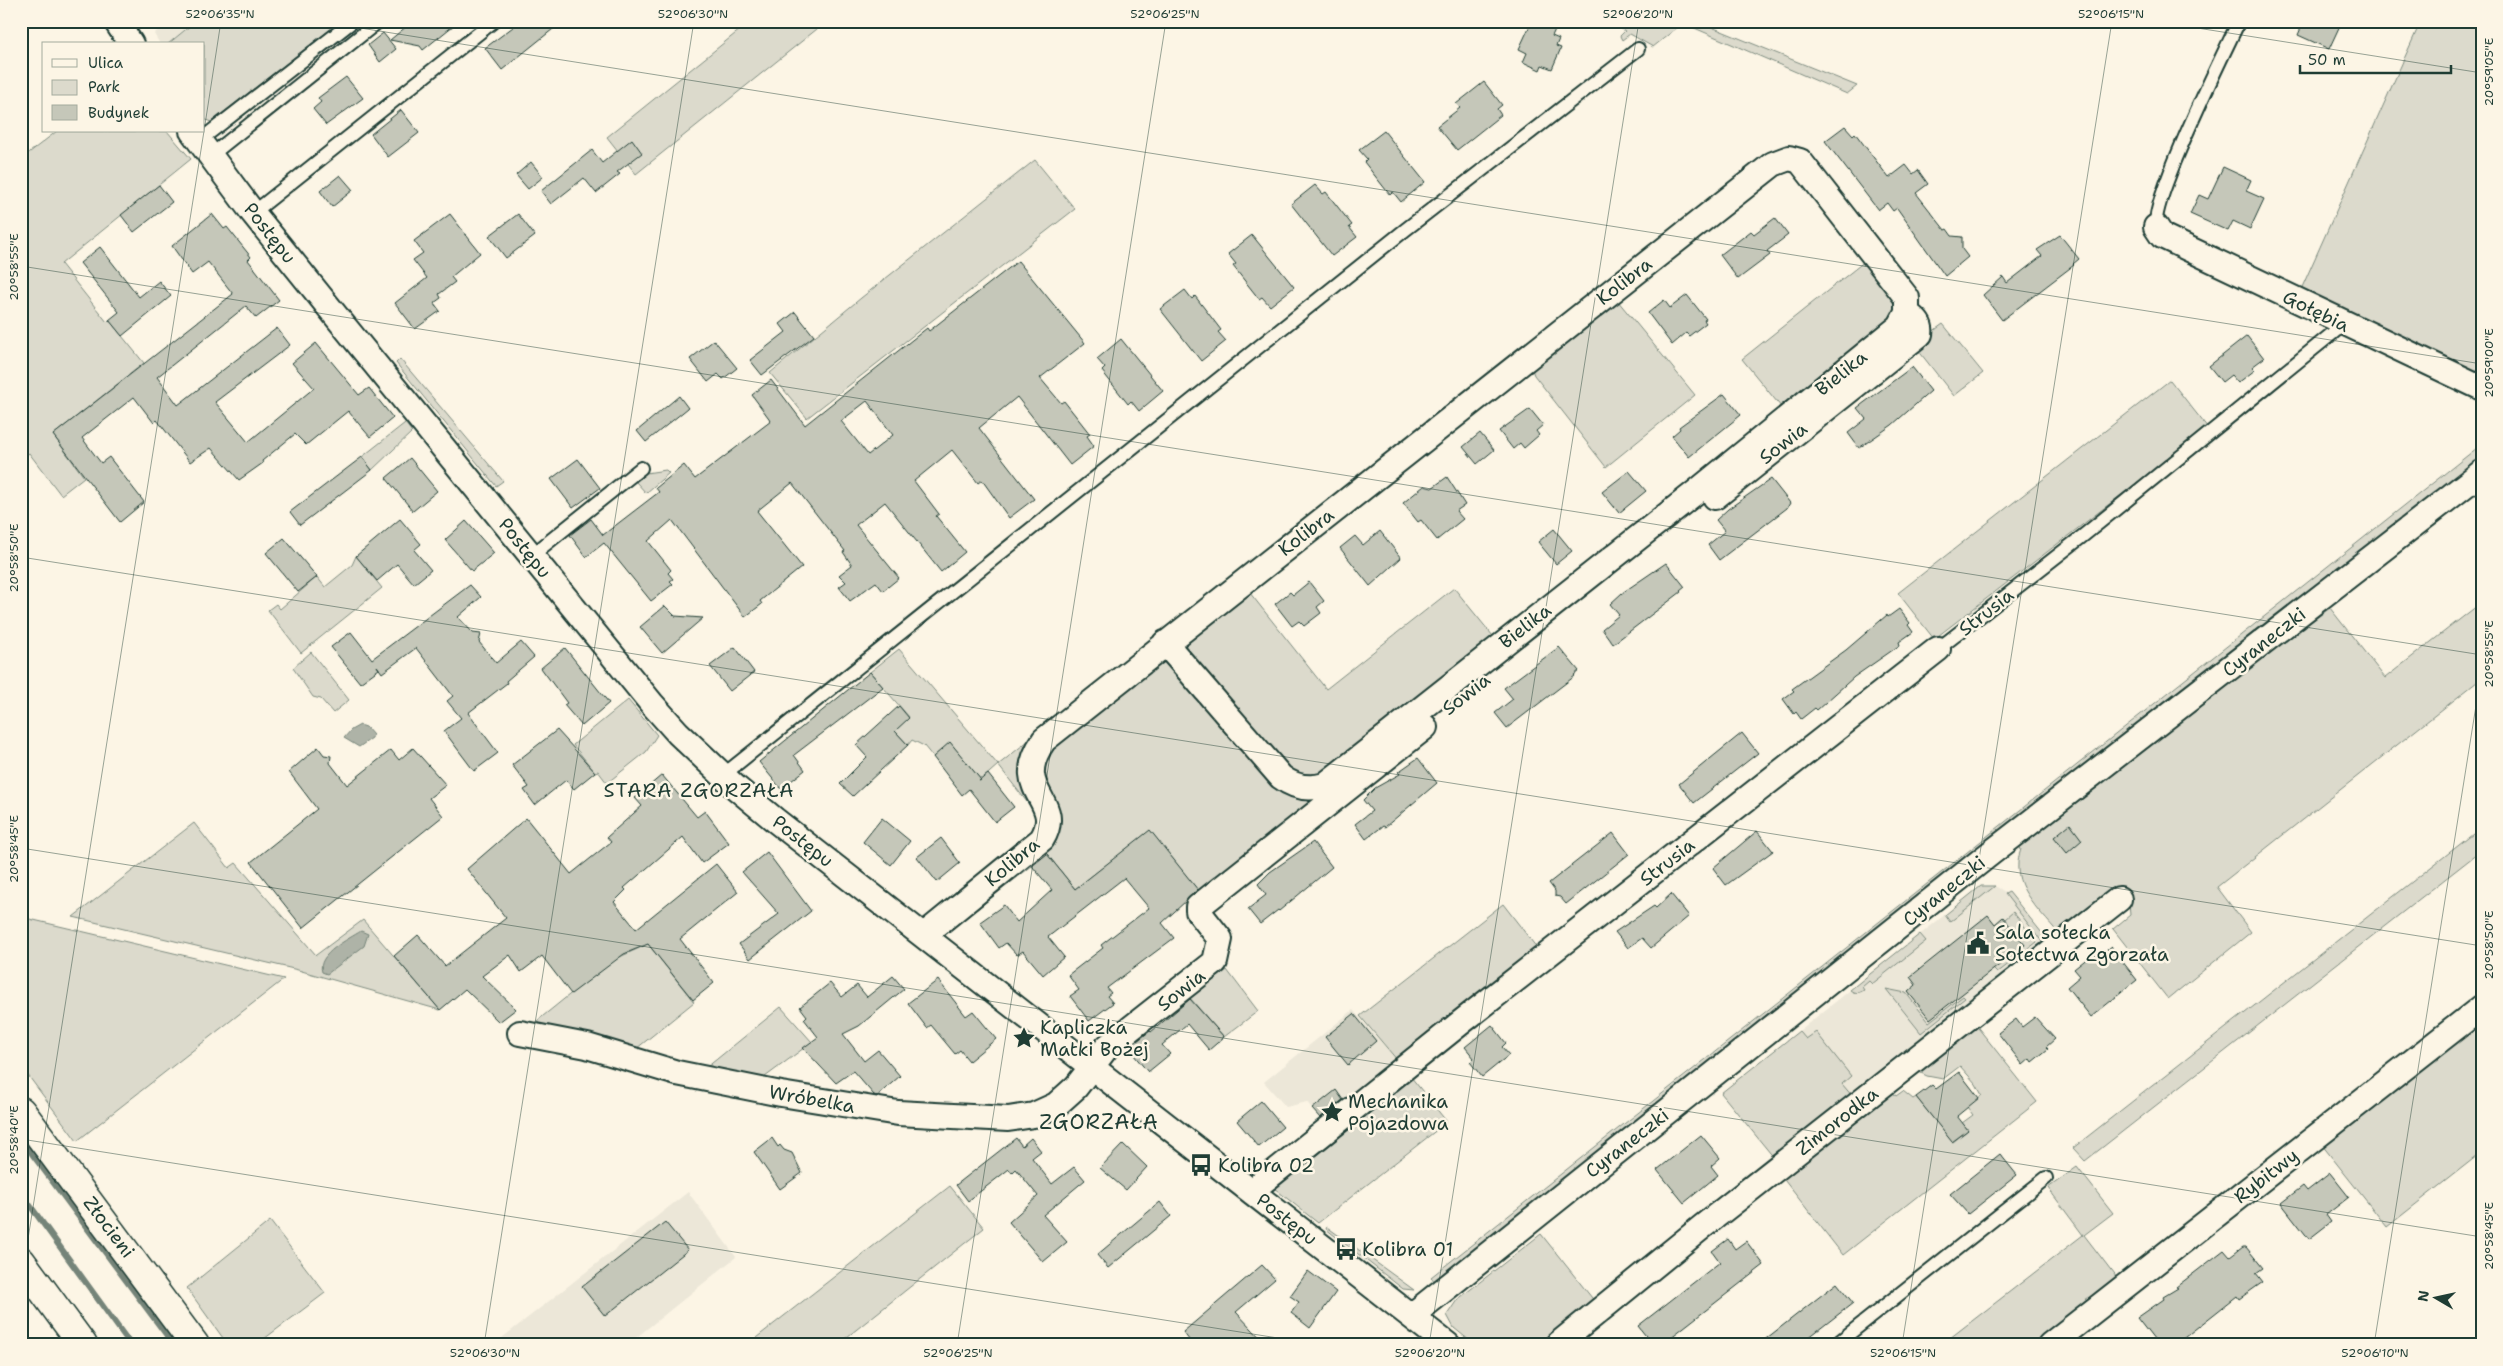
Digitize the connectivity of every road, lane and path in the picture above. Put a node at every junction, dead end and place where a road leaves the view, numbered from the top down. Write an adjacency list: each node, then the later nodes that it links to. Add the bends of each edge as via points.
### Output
1 (116, 21): 6 (street)
2 (354, 21): 8 (lane)
3 (379, 21): 8 (lane)
4 (494, 21): 9 (lane)
5 (2239, 21): 10 (lane, via 2162,195)
6 (130, 42)
7 (1638, 49): 19 (lane, via 1405,230)
8 (200, 143): 9 (street, Postępu)
9 (253, 212): 16 (street, Postępu)
10 (2156, 227): 11 (street, Gołębia, via 2162,236)
11 (2344, 324): 13 (street, Gołębia); 18 (lane, Strusia)
12 (1906, 327): 17 (street, Bielika, via 1325,785 1298,786 1281,777); 17 (street, Kolibra, via 1907,298 1800,161 1788,158 1773,164); 24 (street, Sowia, via 1198,907 1219,936 1216,962 1107,1047)
13 (2482, 388)
14 (641, 468): 16 (lane)
15 (2482, 472): 29 (street, Cyraneczki, via 1987,856)
16 (531, 556): 19 (street, Postępu, via 652,704)
17 (1165, 642): 21 (street, Kolibra, via 1044,740 1031,766 1035,787 1049,815 1048,828 1042,839)
18 (1938, 649): 27 (street, Strusia, via 1457,1026 1261,1183)
19 (722, 776): 21 (street, Postępu)
20 (2119, 899): 33 (street, Zimorodka)
21 (924, 935): 24 (street, Postępu)
22 (2482, 1007): 35 (street, Rybitwy)
23 (520, 1033): 24 (street, Wróbelka, via 587,1046 649,1066 716,1082 898,1113 942,1117 1008,1119 1045,1111 1071,1093)
24 (1091, 1066): 27 (street, Postępu)
25 (21, 1110): 31 (main road, Złocieni)
26 (2046, 1178): 34 (lane)
27 (1253, 1193): 29 (street, Postępu)
28 (21, 1261): 30 (main road)
29 (1411, 1316): 32 (street, Postępu)
30 (83, 1345)
31 (195, 1345)
32 (1448, 1345)
33 (1557, 1345)
34 (1835, 1345)
35 (2050, 1345)

